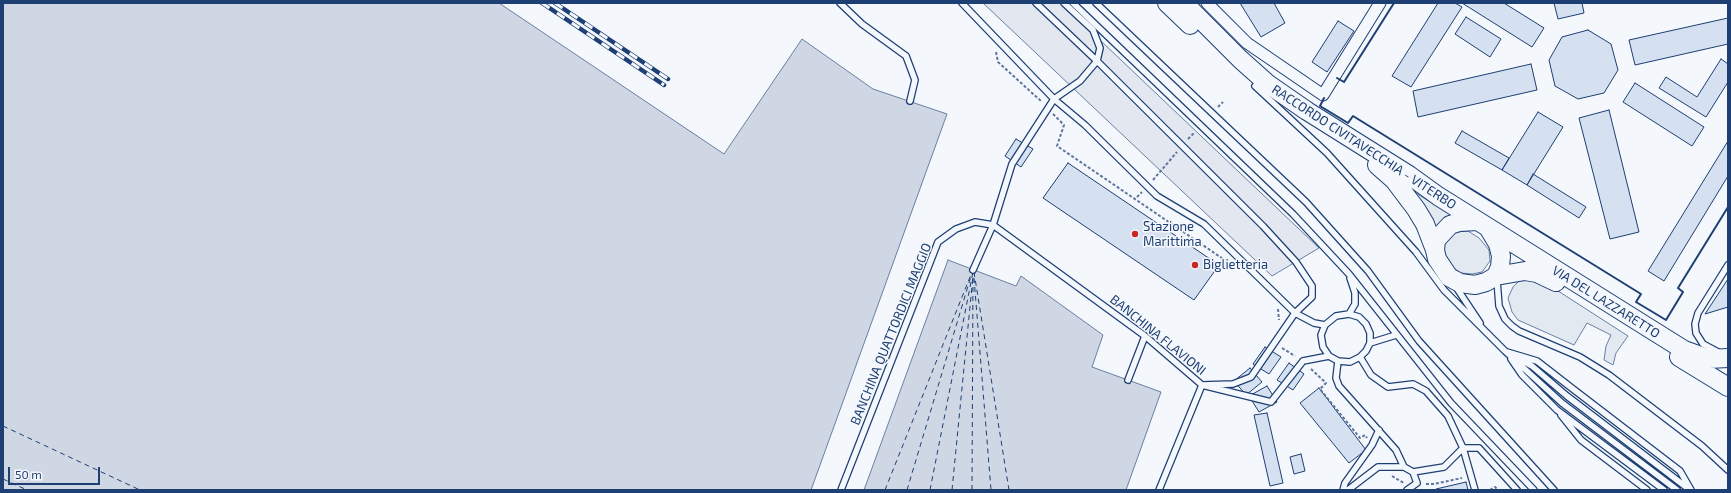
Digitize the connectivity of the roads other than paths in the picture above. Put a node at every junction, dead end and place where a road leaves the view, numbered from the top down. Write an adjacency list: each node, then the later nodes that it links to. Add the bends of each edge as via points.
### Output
1 (840, 3): 14 (lane, via 862,24 906,56 915,80)
2 (962, 3): 13 (lane)
3 (1036, 3): 11 (lane)
4 (1064, 3): 11 (lane, via 1093,30 1100,48)
5 (1073, 3): 20 (lane, via 1232,154)
6 (1096, 3): 53 (lane, via 1306,202 1368,271 1419,341)
7 (1167, 3): 12 (main road, RACCORDO CIVITAVECCHIA - VITERBO)
8 (1184, 3): 15 (main road, RACCORDO CIVITAVECCHIA - VITERBO, via 1268,84 1307,112)
9 (1207, 3): 10 (street, via 1247,43 1323,95)
10 (1380, 3)
11 (1097, 61): 13 (lane, via 1080,81); 23 (lane, via 1296,262 1312,286 1312,297)
12 (1255, 86): 17 (main road, RACCORDO CIVITAVECCHIA - VITERBO, via 1384,170 1416,209); 28 (lane, via 1327,153 1416,252 1444,290)
13 (1054, 99): 16 (lane, via 1012,164); 23 (lane, via 1085,125 1157,196 1204,224)
14 (910, 101)
15 (1483, 224): 17 (main road, via 1459,222 1450,225 1436,240); 21 (main road, via 1498,244 1501,256); 34 (main road, VIA DEL LAZZARETTO, via 1684,350 1709,359)
16 (993, 225): 19 (lane); 27 (lane, BANCHINA FLAVIONI); 45 (lane, BANCHINA QUATTORDICI MAGGIO, via 975,222 956,229 938,242)
17 (1435, 250): 22 (main road, via 1442,268)
18 (1728, 264): 31 (lane, via 1698,313 1695,324 1696,333 1703,344 1714,351)
19 (973, 270)
20 (1349, 274): 24 (lane, via 1355,298 1355,304); 26 (lane)
21 (1496, 276): 22 (main road, via 1475,285 1460,283); 38 (main road, VIA DEL LAZZARETTO, via 1525,271 1555,281); 43 (lane, via 1499,306 1505,319 1512,326 1580,357 1609,375 1702,446)
22 (1449, 277): 28 (lane)
23 (1295, 314): 25 (lane); 37 (lane, via 1251,377 1234,384)
24 (1349, 314): 25 (lane, via 1336,316); 29 (lane, via 1359,317 1366,324 1370,333)
25 (1325, 325): 32 (lane, via 1322,341)
26 (1396, 335): 29 (lane); 52 (lane, via 1450,403)
27 (1145, 336): 36 (lane); 37 (lane, BANCHINA FLAVIONI)
28 (1490, 336): 30 (lane)
29 (1370, 343): 33 (lane)
30 (1505, 351): 39 (lane, via 1522,375); 56 (lane, via 1562,403); 57 (lane, via 1532,366 1567,396); 57 (lane, via 1537,362 1680,470)
31 (1728, 353)
32 (1329, 356): 35 (lane); 37 (lane, BANCHINA FLAVIONI, via 1303,361 1271,402)
33 (1360, 357): 35 (lane, via 1350,362); 41 (lane, via 1371,375 1388,387 1413,384 1426,391 1448,416)
34 (1728, 358)
35 (1338, 361): 40 (lane, via 1336,378 1339,386)
36 (1128, 380)
37 (1202, 384): 46 (lane)
38 (1728, 387)
39 (1557, 410): 54 (lane, via 1581,440); 55 (lane)
40 (1378, 430): 42 (lane, via 1396,450); 47 (lane, via 1372,445 1345,483)
41 (1463, 448): 44 (lane, via 1444,467); 50 (lane); 51 (lane, via 1479,448)
42 (1404, 467): 44 (lane); 48 (lane, via 1378,467)
43 (1728, 470)
44 (1414, 472): 49 (lane, via 1417,484)
45 (841, 490)
46 (1159, 490)
47 (1343, 490)
48 (1348, 490)
49 (1406, 490)
50 (1475, 490)
51 (1517, 490)
52 (1534, 490)
53 (1554, 490)
54 (1647, 490)
55 (1664, 490)
56 (1678, 490)
57 (1691, 490)

